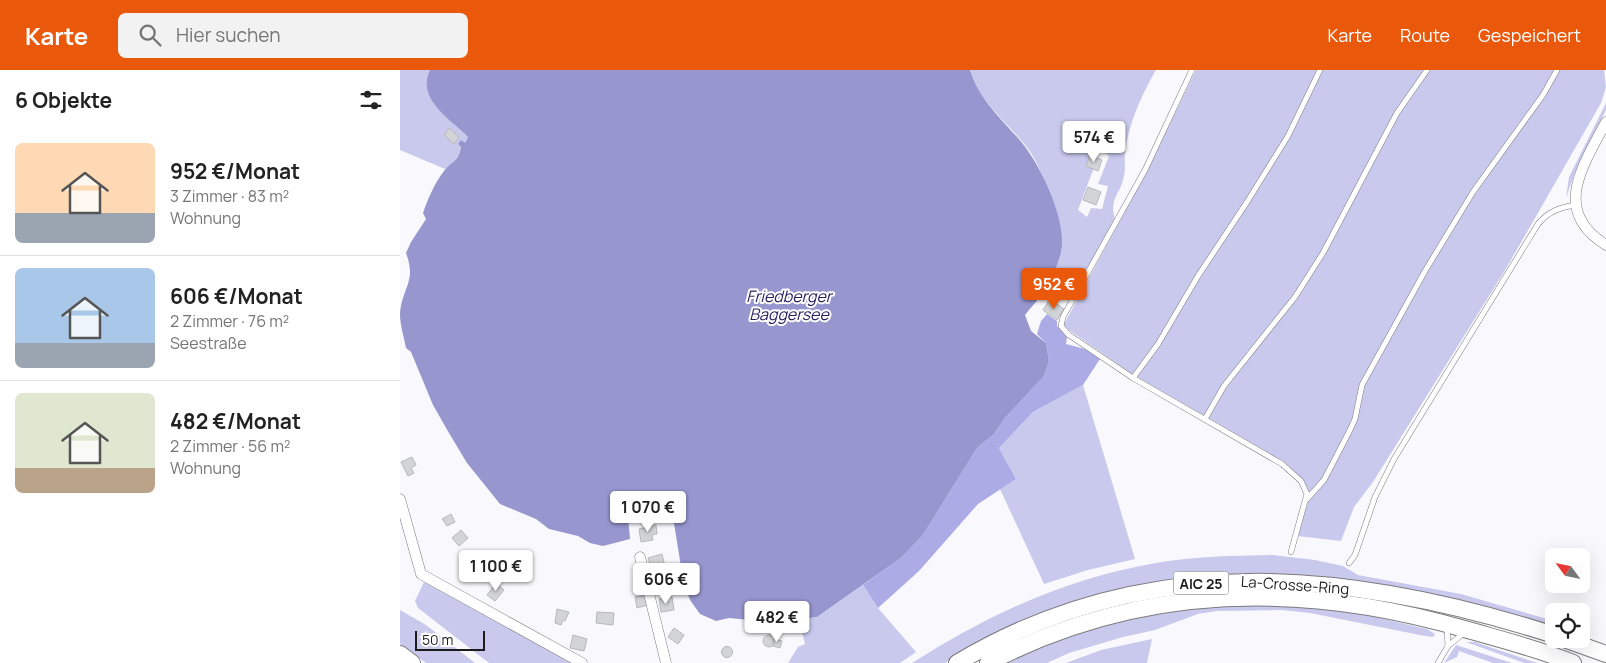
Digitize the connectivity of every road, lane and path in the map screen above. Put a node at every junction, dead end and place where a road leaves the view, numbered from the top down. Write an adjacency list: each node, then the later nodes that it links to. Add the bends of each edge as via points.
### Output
1 (1192, 70): 8 (lane, via 1145,170 1061,322 1069,335)
2 (1320, 70): 8 (lane, via 1288,136 1158,344)
3 (1427, 70): 9 (lane, via 1397,113 1315,267 1224,386)
4 (1557, 70): 11 (lane, via 1473,192 1426,271 1362,385 1350,430 1324,480)
5 (1606, 122): 6 (street, via 1579,175)
6 (1575, 205): 7 (street, via 1581,224); 14 (lane, via 1546,214 1538,224 1394,459 1355,555)
7 (1606, 245)
8 (1133, 378): 9 (lane)
9 (1205, 419): 11 (lane, via 1282,464 1301,481)
10 (400, 499): 23 (street, via 421,574)
11 (1307, 499): 12 (lane)
12 (1291, 552)
13 (640, 557): 24 (street)
14 (1349, 562)
15 (1447, 623): 16 (main road, La-Crosse-Ring / AIC 25); 18 (lane); 26 (main road, La-Crosse-Ring / AIC 25, via 1360,604 1264,597 1213,598 1149,606 1083,622 1030,642)
16 (1468, 630): 18 (lane); 28 (main road, La-Crosse-Ring / AIC 25)
17 (1545, 633): 25 (main road, La-Crosse-Ring / AIC 25, via 1433,602 1314,584 1250,580 1171,586 1086,605 1022,629)
18 (1448, 646): 27 (lane)
19 (1589, 648): 21 (main road)
20 (400, 654): 22 (main road)
21 (1606, 654)
22 (412, 663)
23 (582, 663)
24 (666, 663)
25 (957, 663)
26 (988, 663)
27 (1438, 663)
28 (1573, 663)

